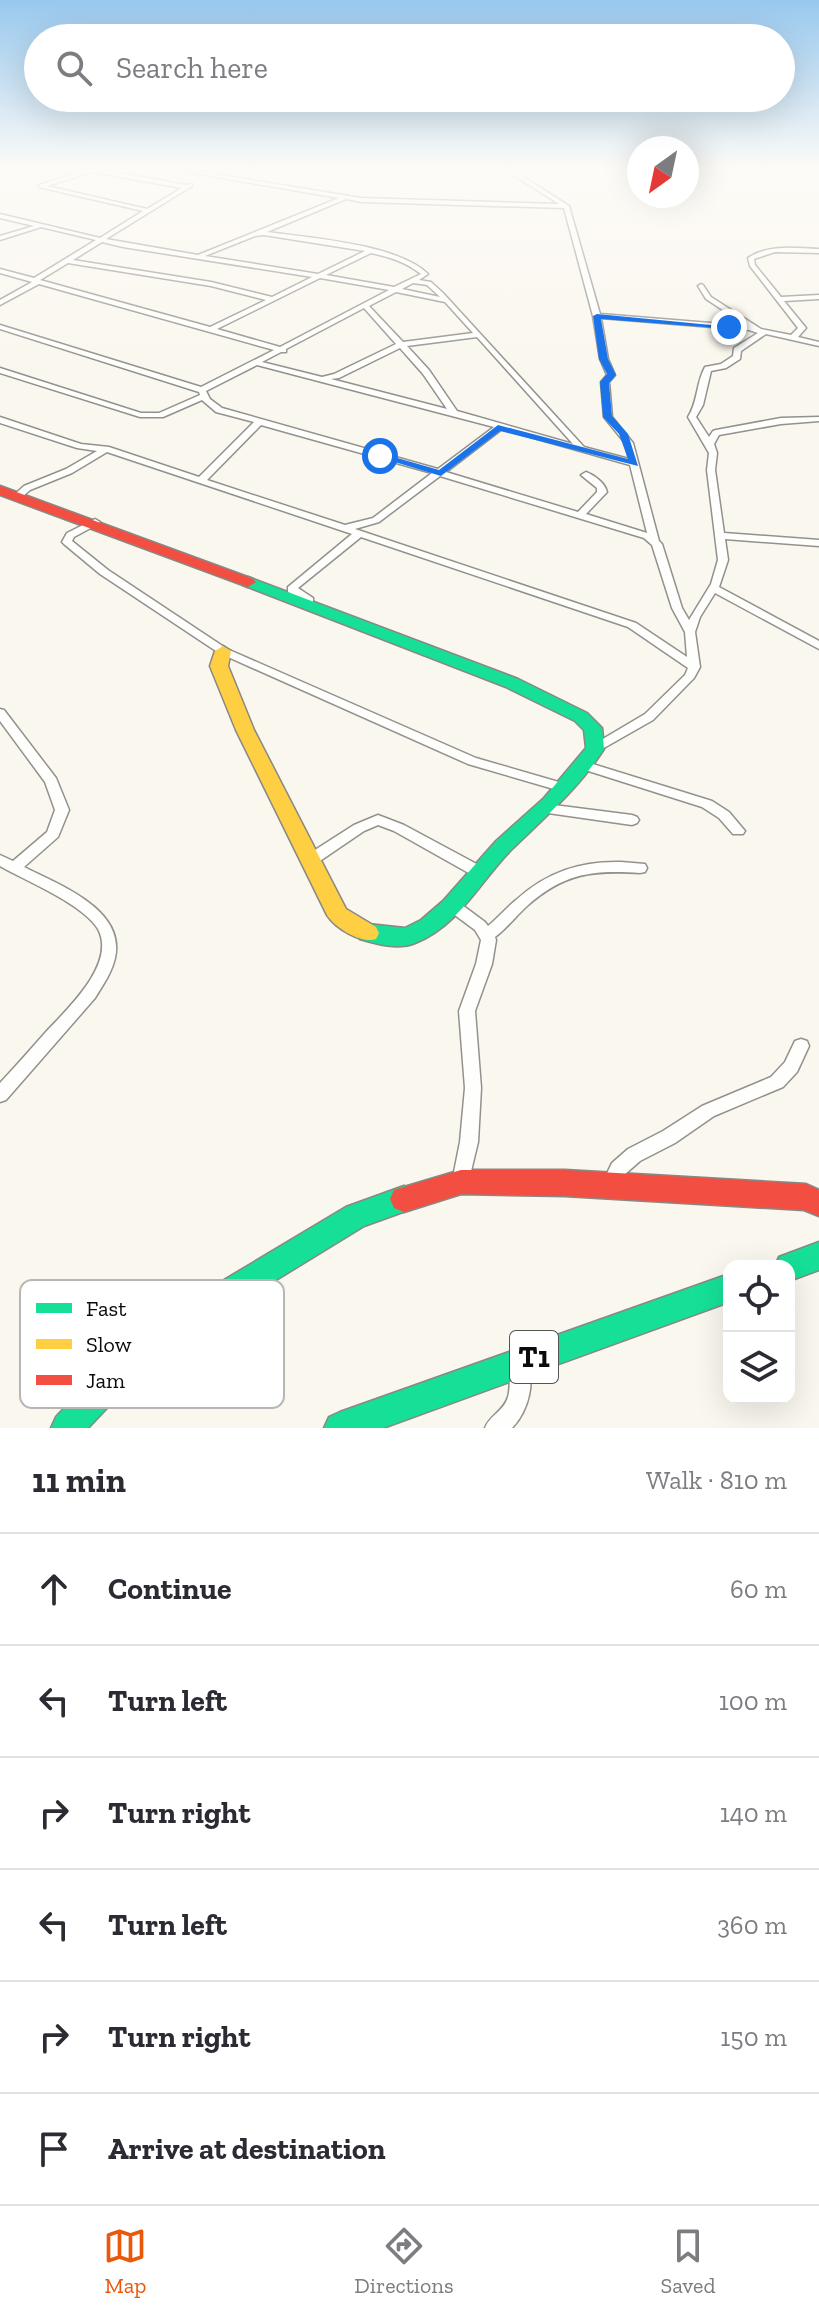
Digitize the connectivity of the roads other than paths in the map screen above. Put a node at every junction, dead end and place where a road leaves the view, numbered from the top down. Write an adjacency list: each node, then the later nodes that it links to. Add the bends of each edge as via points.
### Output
1 (73, 234): 6 (street)
2 (113, 234): 6 (street)
3 (256, 234): 9 (street)
4 (262, 234): 7 (street)
5 (574, 234): 23 (street)
6 (101, 241): 9 (street); 10 (street)
7 (370, 251): 12 (street); 13 (street, via 417,266 425,274)
8 (819, 251): 19 (street, via 753,255 752,265)
9 (198, 257): 12 (street)
10 (69, 261): 14 (street); 18 (street)
11 (0, 271): 14 (street)
12 (318, 277): 16 (street); 18 (street)
13 (415, 281): 16 (street); 20 (street, via 429,283)
14 (35, 282): 21 (street); 25 (street)
15 (701, 286): 26 (street, via 708,298)
16 (397, 290): 20 (street); 22 (street)
17 (819, 297): 19 (street)
18 (272, 299): 25 (street)
19 (779, 299): 28 (street, via 802,328)
20 (445, 300): 27 (street)
21 (0, 303)
22 (366, 306): 30 (street); 31 (street)
23 (597, 316): 26 (street); 44 (street, via 611,375 605,382 608,417 624,434)
24 (0, 327): 35 (street)
25 (210, 330): 31 (street)
26 (761, 330): 28 (street); 41 (street, via 763,336 737,350 737,357 704,373 693,420)
27 (478, 335): 30 (street); 42 (street)
28 (793, 338): 29 (street)
29 (819, 344)
30 (400, 345): 34 (street); 36 (street)
31 (283, 350): 32 (street)
32 (259, 363): 34 (street); 35 (street)
33 (0, 370): 35 (street, via 140,415 160,415)
34 (322, 379): 36 (street)
35 (203, 393): 39 (street, via 219,410)
36 (454, 413): 40 (street)
37 (819, 419): 41 (street, via 732,429 716,433)
38 (0, 420): 43 (street)
39 (258, 423): 45 (street); 47 (street)
40 (498, 428): 42 (street); 45 (street)
41 (710, 443): 53 (street)
42 (581, 448): 44 (street)
43 (106, 449): 47 (street); 48 (street, via 69,471)
44 (635, 464): 54 (street)
45 (441, 473): 49 (street); 51 (street, via 376,520)
46 (586, 475): 49 (street, via 602,492)
47 (200, 481): 51 (street)
48 (9, 493): 50 (main road)
49 (580, 515): 54 (street)
50 (95, 522): 57 (main road); 60 (street, via 67,542)
51 (343, 528): 52 (street)
52 (359, 534): 57 (street, via 293,587); 61 (street, via 632,625)
53 (721, 536): 55 (street); 56 (street, via 723,560)
54 (654, 541): 58 (street)
55 (819, 543)
56 (714, 588): 58 (street); 59 (street)
57 (309, 604): 63 (main road, via 546,698 593,728)
58 (690, 632): 61 (street)
59 (819, 646)
60 (223, 651): 65 (street, via 472,761); 69 (main road, via 219,666 241,720)
61 (694, 667): 63 (street, via 649,717)
62 (0, 713): 70 (street, via 51,781 62,810 53,834)
63 (595, 749): 64 (main road)
64 (583, 765): 65 (main road); 68 (street, via 707,804)
65 (564, 788): 66 (main road)
66 (546, 809): 67 (street); 72 (main road)
67 (632, 820)
68 (738, 831)
69 (309, 861): 72 (street, via 378,820); 73 (main road, via 338,915 366,932 391,938 416,935)
70 (7, 864): 76 (street, via 92,912 106,929 109,948 94,991)
71 (640, 868): 74 (street, via 586,867 552,878)
72 (479, 872): 73 (main road)
73 (453, 906): 74 (street)
74 (487, 934): 77 (street, via 488,952 467,1011 473,1096)
75 (801, 1046): 78 (street, via 777,1082 708,1111 634,1155)
76 (0, 1095)
77 (461, 1182): 78 (main road); 82 (main road, via 356,1216)
78 (611, 1184): 79 (main road, via 806,1197)
79 (819, 1203)
80 (819, 1256): 81 (main road)
81 (795, 1265)
82 (249, 1280)
83 (723, 1290): 84 (main road, T1)
84 (518, 1362): 87 (main road, T1); 88 (street, via 517,1403)
85 (86, 1408): 86 (main road)
86 (67, 1428)
87 (340, 1428)
88 (495, 1428)

